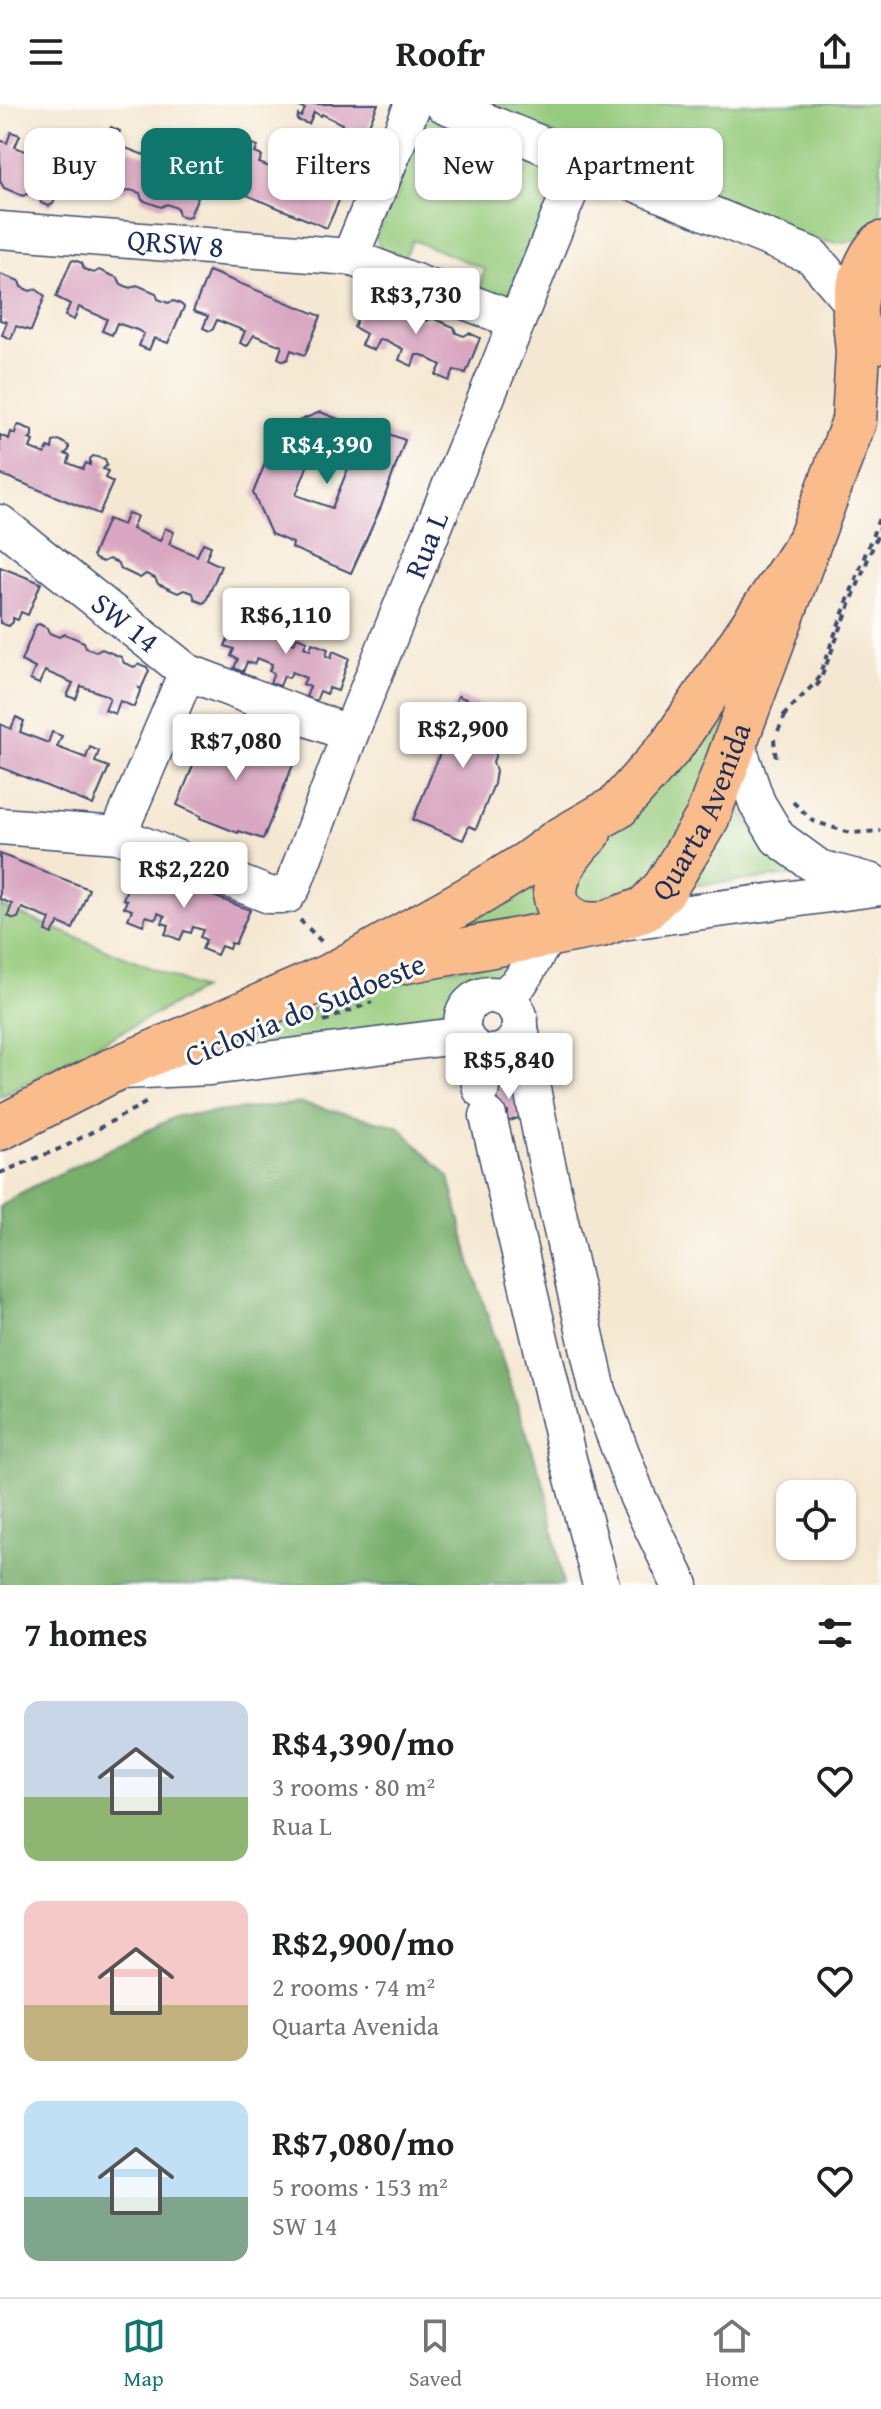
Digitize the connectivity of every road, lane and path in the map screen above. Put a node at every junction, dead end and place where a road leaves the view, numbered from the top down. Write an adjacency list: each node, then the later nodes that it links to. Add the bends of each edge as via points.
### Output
1 (413, 104): 9 (street)
2 (443, 104): 3 (street)
3 (538, 143)
4 (566, 200): 10 (street, Rua L)
5 (676, 200): 8 (street)
6 (0, 230): 9 (street, QRSW 8)
7 (879, 245): 8 (street); 11 (main road, Quarta Avenida, via 859,285)
8 (812, 256): 11 (street)
9 (350, 257): 10 (street, QRSW 8)
10 (517, 321): 18 (street, Rua L)
11 (864, 325): 12 (main road, Quarta Avenida, via 858,352)
12 (867, 408): 16 (main road, Quarta Avenida)
13 (881, 513): 20 (path, via 817,681 784,713 772,740)
14 (0, 523): 17 (street, SW 14)
15 (881, 526): 21 (path, via 819,683 784,715 774,740)
16 (807, 545): 19 (main road, Quarta Avenida); 23 (main road, Quarta Avenida, via 672,745)
17 (187, 672): 18 (street, SW 14); 26 (street)
18 (350, 734): 28 (street, Rua L, via 293,886)
19 (736, 742): 27 (street, via 757,803 778,838 819,868); 29 (main road, Quarta Avenida, via 707,818 665,888 645,909)
20 (771, 767)
21 (777, 771)
22 (787, 797): 25 (path, via 813,821 850,833)
23 (617, 807): 29 (main road, via 582,840 556,877 557,905 576,922); 31 (main road, Quarta Avenida, via 481,892)
24 (0, 826): 26 (street)
25 (881, 831)
26 (118, 835): 28 (street)
27 (881, 886): 29 (street)
28 (283, 896): 31 (path, via 291,914 326,946)
29 (600, 925): 30 (main road, Quarta Avenida)
30 (548, 935): 31 (main road, Quarta Avenida); 33 (street, via 520,982)
31 (334, 974): 36 (main road, Quarta Avenida)
32 (384, 997): 34 (path, Ciclovia do Sudoeste)
33 (511, 1013): 35 (street, via 517,1038 510,1046 491,1054); 35 (street, via 487,995 474,1000 462,1022); 39 (street)
34 (312, 1026)
35 (468, 1040): 36 (street, via 210,1067); 41 (street)
36 (111, 1071): 38 (main road, Quarta Avenida)
37 (157, 1096): 40 (path, Ciclovia do Sudoeste, via 66,1146)
38 (0, 1128)
39 (546, 1159): 41 (street); 43 (street, via 598,1391 638,1498)
40 (0, 1173)
41 (500, 1173): 42 (street)
42 (601, 1585)
43 (680, 1585)

